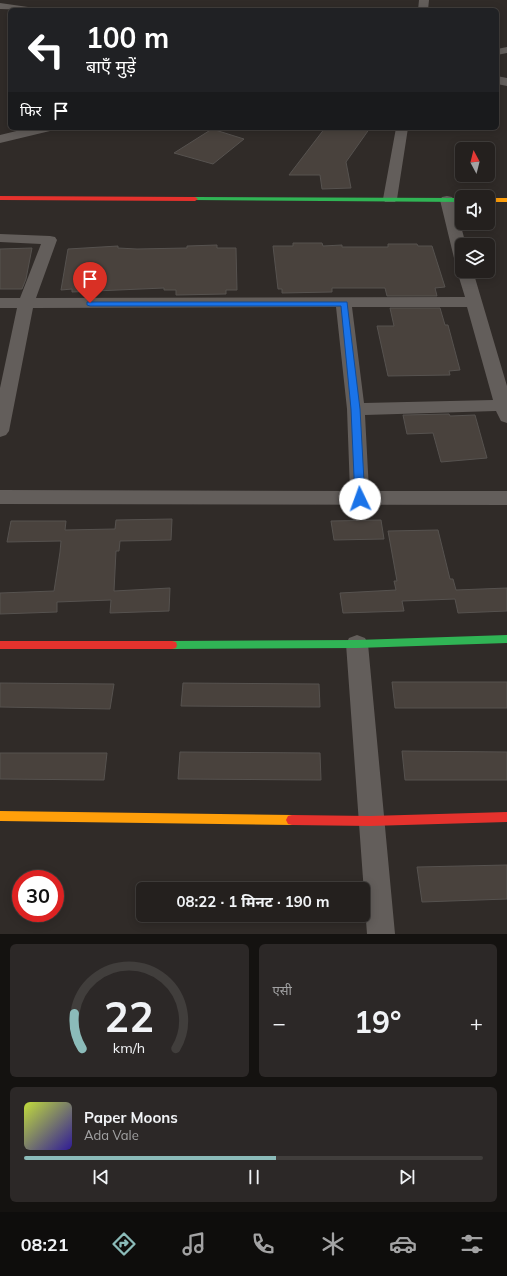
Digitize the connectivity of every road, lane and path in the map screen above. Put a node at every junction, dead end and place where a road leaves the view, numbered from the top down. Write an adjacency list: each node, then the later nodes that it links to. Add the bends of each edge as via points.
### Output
1 (0, 6): 2 (street)
2 (14, 8)
3 (37, 130): 5 (street)
4 (402, 130): 7 (street)
5 (0, 139)
6 (0, 198): 7 (street)
7 (390, 199): 8 (street)
8 (447, 200): 9 (street); 13 (street)
9 (455, 200)
10 (495, 200): 11 (street)
11 (507, 200)
12 (0, 238): 17 (street, via 50,240)
13 (457, 238)
14 (467, 278): 15 (street)
15 (473, 302): 18 (street); 21 (street)
16 (0, 303): 17 (street)
17 (26, 303): 18 (street); 19 (street)
18 (344, 304): 20 (street)
19 (3, 400): 22 (street)
20 (356, 409): 21 (street); 25 (street)
21 (506, 411)
22 (0, 431)
23 (0, 497): 25 (street)
24 (507, 498): 25 (street)
25 (360, 499)
26 (507, 639): 27 (street)
27 (357, 644): 28 (street); 31 (street)
28 (0, 645)
29 (0, 816): 31 (street)
30 (507, 817): 31 (street)
31 (370, 820): 32 (street)
32 (381, 934)

